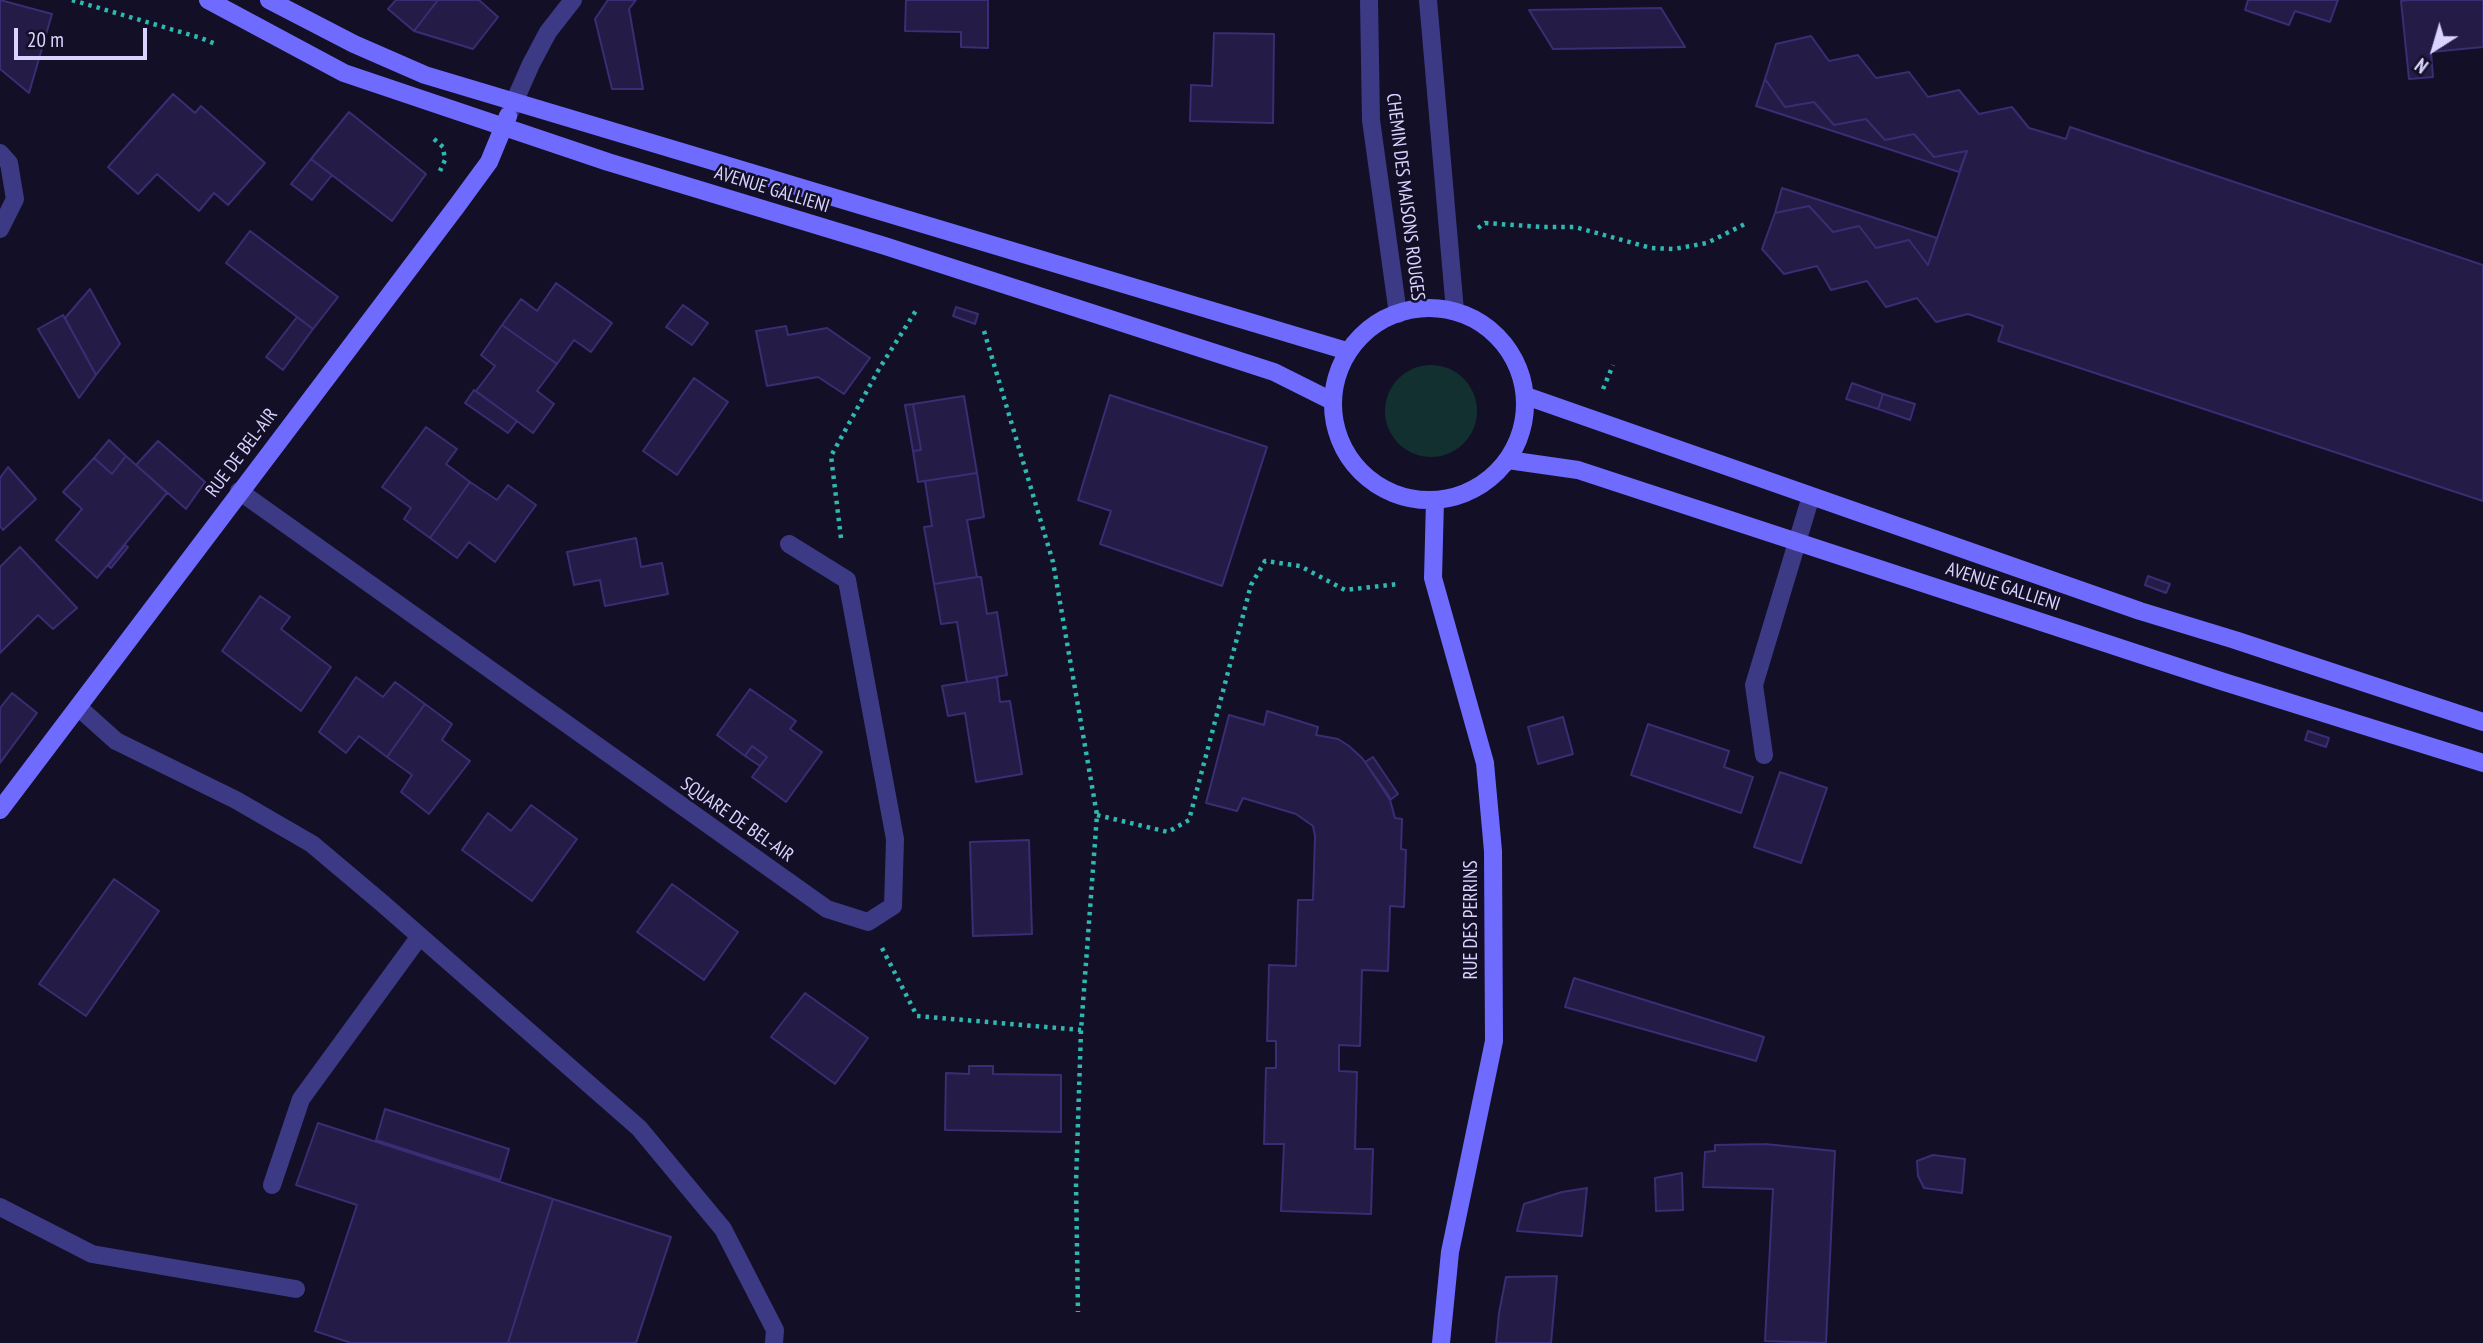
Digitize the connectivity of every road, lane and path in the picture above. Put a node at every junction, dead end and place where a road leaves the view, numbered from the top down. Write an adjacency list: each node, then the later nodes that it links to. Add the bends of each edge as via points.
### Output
1 (72, 0): 7 (path)
2 (208, 0): 8 (main road, AVENUE GALLIENI, via 344,73)
3 (269, 0): 8 (main road, AVENUE GALLIENI)
4 (573, 0): 8 (street, via 548,32)
5 (1369, 0): 17 (street, CHEMIN DES MAISONS ROUGES, via 1371,120)
6 (1428, 0): 16 (street, CHEMIN DES MAISONS ROUGES)
7 (227, 49)
8 (508, 115): 19 (main road, AVENUE GALLIENI); 23 (main road, AVENUE GALLIENI, via 608,162 1274,372); 25 (main road, RUE DE BEL-AIR, via 489,162)
9 (432, 137): 11 (path, via 443,147 445,160)
10 (0, 153): 13 (street, via 9,163 15,199)
11 (436, 179)
12 (1745, 224): 14 (path, via 1707,243 1674,249 1651,248 1575,227 1485,223)
13 (0, 229)
14 (1478, 229)
15 (916, 309): 30 (path, via 831,456)
16 (1455, 311): 17 (main road, via 1427,308); 21 (main road, via 1483,324 1507,345)
17 (1398, 314): 19 (main road, via 1383,318)
18 (984, 331): 37 (path, via 1053,562)
19 (1347, 351): 23 (main road)
20 (1612, 365): 22 (path)
21 (1526, 396): 24 (main road); 26 (main road, AVENUE GALLIENI)
22 (1600, 396)
23 (1332, 401): 27 (main road, via 1336,433 1351,462 1374,484 1403,497)
24 (1508, 460): 27 (main road, via 1488,481 1463,495); 28 (main road, AVENUE GALLIENI, via 1578,470)
25 (239, 492): 32 (main road, RUE DE BEL-AIR); 38 (street, SQUARE DE BEL-AIR, via 827,909)
26 (1811, 496): 28 (street); 33 (main road, AVENUE GALLIENI, via 2140,611)
27 (1435, 500): 46 (main road, RUE DES PERRINS, via 1433,578 1485,763 1493,851 1494,1041 1450,1252)
28 (1797, 541): 34 (street, via 1754,685); 35 (main road, AVENUE GALLIENI)
29 (789, 544): 30 (street)
30 (846, 580): 38 (street, via 895,839 893,906)
31 (1398, 584): 37 (path, via 1345,590 1300,566 1265,561 1251,584 1189,820 1168,832)
32 (78, 706): 36 (main road, RUE DE BEL-AIR); 39 (street, via 116,741 236,800 312,844)
33 (2483, 722)
34 (1764, 755)
35 (2483, 762)
36 (0, 810)
37 (1097, 815): 40 (path)
38 (868, 922): 40 (path, via 917,1016)
39 (420, 936): 41 (street, via 301,1099); 45 (street, via 639,1128 723,1229 775,1330)
40 (1081, 1030): 44 (path)
41 (272, 1185)
42 (0, 1207): 43 (street, via 92,1254)
43 (296, 1289)
44 (1078, 1312)
45 (774, 1343)
46 (1441, 1343)

